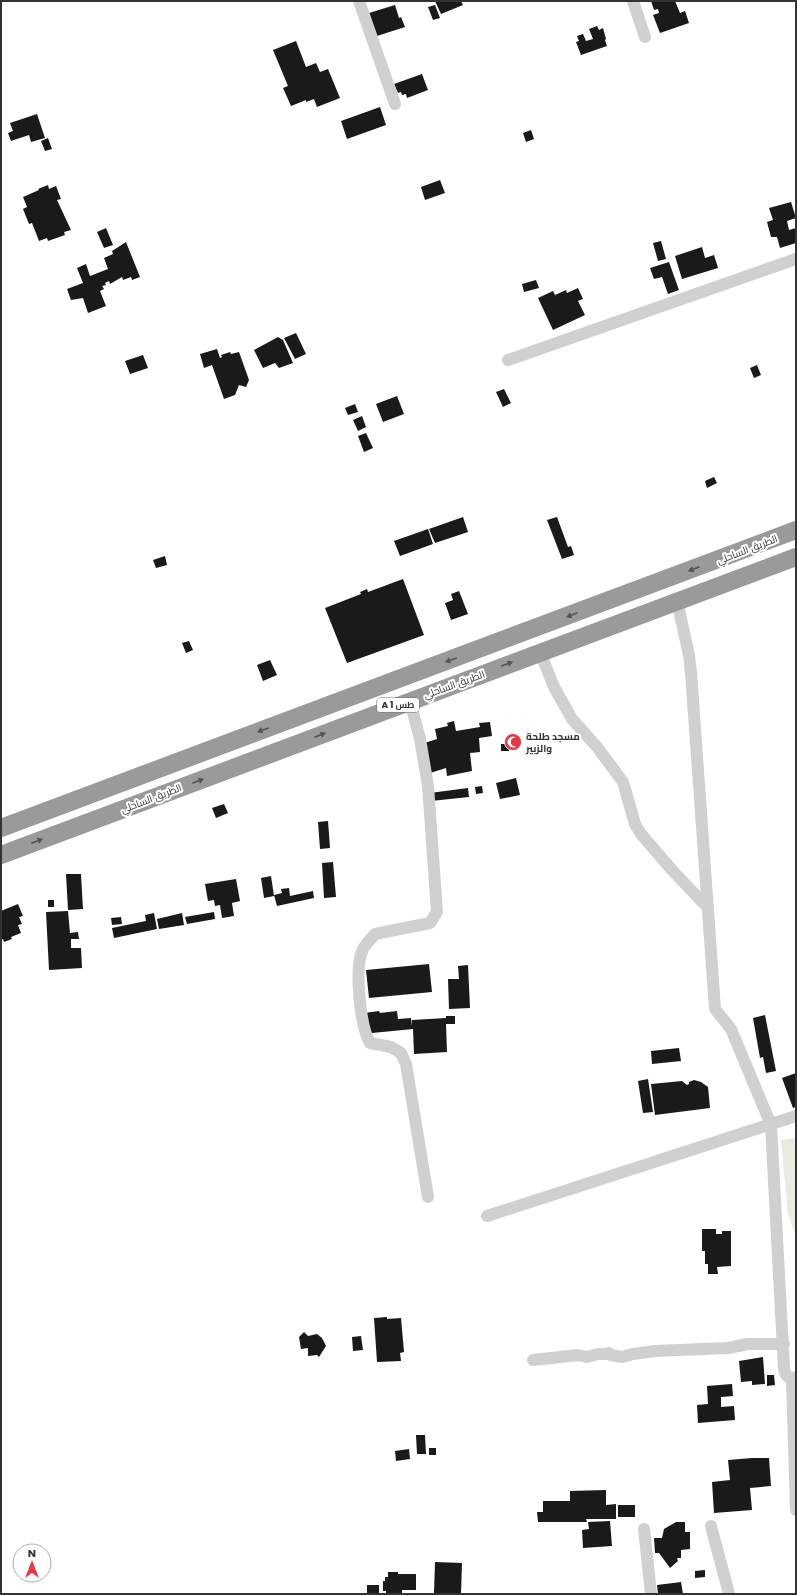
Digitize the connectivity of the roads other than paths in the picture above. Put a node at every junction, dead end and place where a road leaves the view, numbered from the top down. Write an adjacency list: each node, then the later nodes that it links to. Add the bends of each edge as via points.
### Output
1 (359, 1): 4 (street)
2 (633, 1): 3 (street)
3 (645, 37)
4 (395, 104)
5 (796, 259): 6 (street)
6 (508, 360)
7 (796, 530): 12 (highway, الطريق الساحلي / A 1 طس, one-way to 12)
8 (796, 557): 9 (highway, الطريق الساحلي / A 1 طس)
9 (677, 602): 10 (highway, الطريق الساحلي / A 1 طس); 14 (street, via 691,673)
10 (540, 652): 11 (highway, الطريق الساحلي / A 1 طس, one-way to 10); 14 (street, via 554,686 572,719 623,782 635,824 641,834)
11 (410, 701): 13 (highway, الطريق الساحلي / A 1 طس, one-way to 11); 17 (street, via 428,786 437,912 430,923 374,934 363,950 359,968 359,987 365,1035 370,1043 391,1047 401,1053 406,1064)
12 (1, 828)
13 (1, 855)
14 (708, 907): 16 (street, via 714,1009 731,1028)
15 (796, 1116): 16 (street)
16 (771, 1125): 18 (street); 19 (street)
17 (428, 1197)
18 (487, 1216)
19 (784, 1344): 20 (street, via 748,1344 622,1357 609,1353); 21 (street, via 785,1373 788,1377)
20 (533, 1360)
21 (794, 1378): 22 (street)
22 (796, 1510)
23 (711, 1526): 26 (street)
24 (644, 1530): 25 (street)
25 (651, 1594)
26 (730, 1594)

